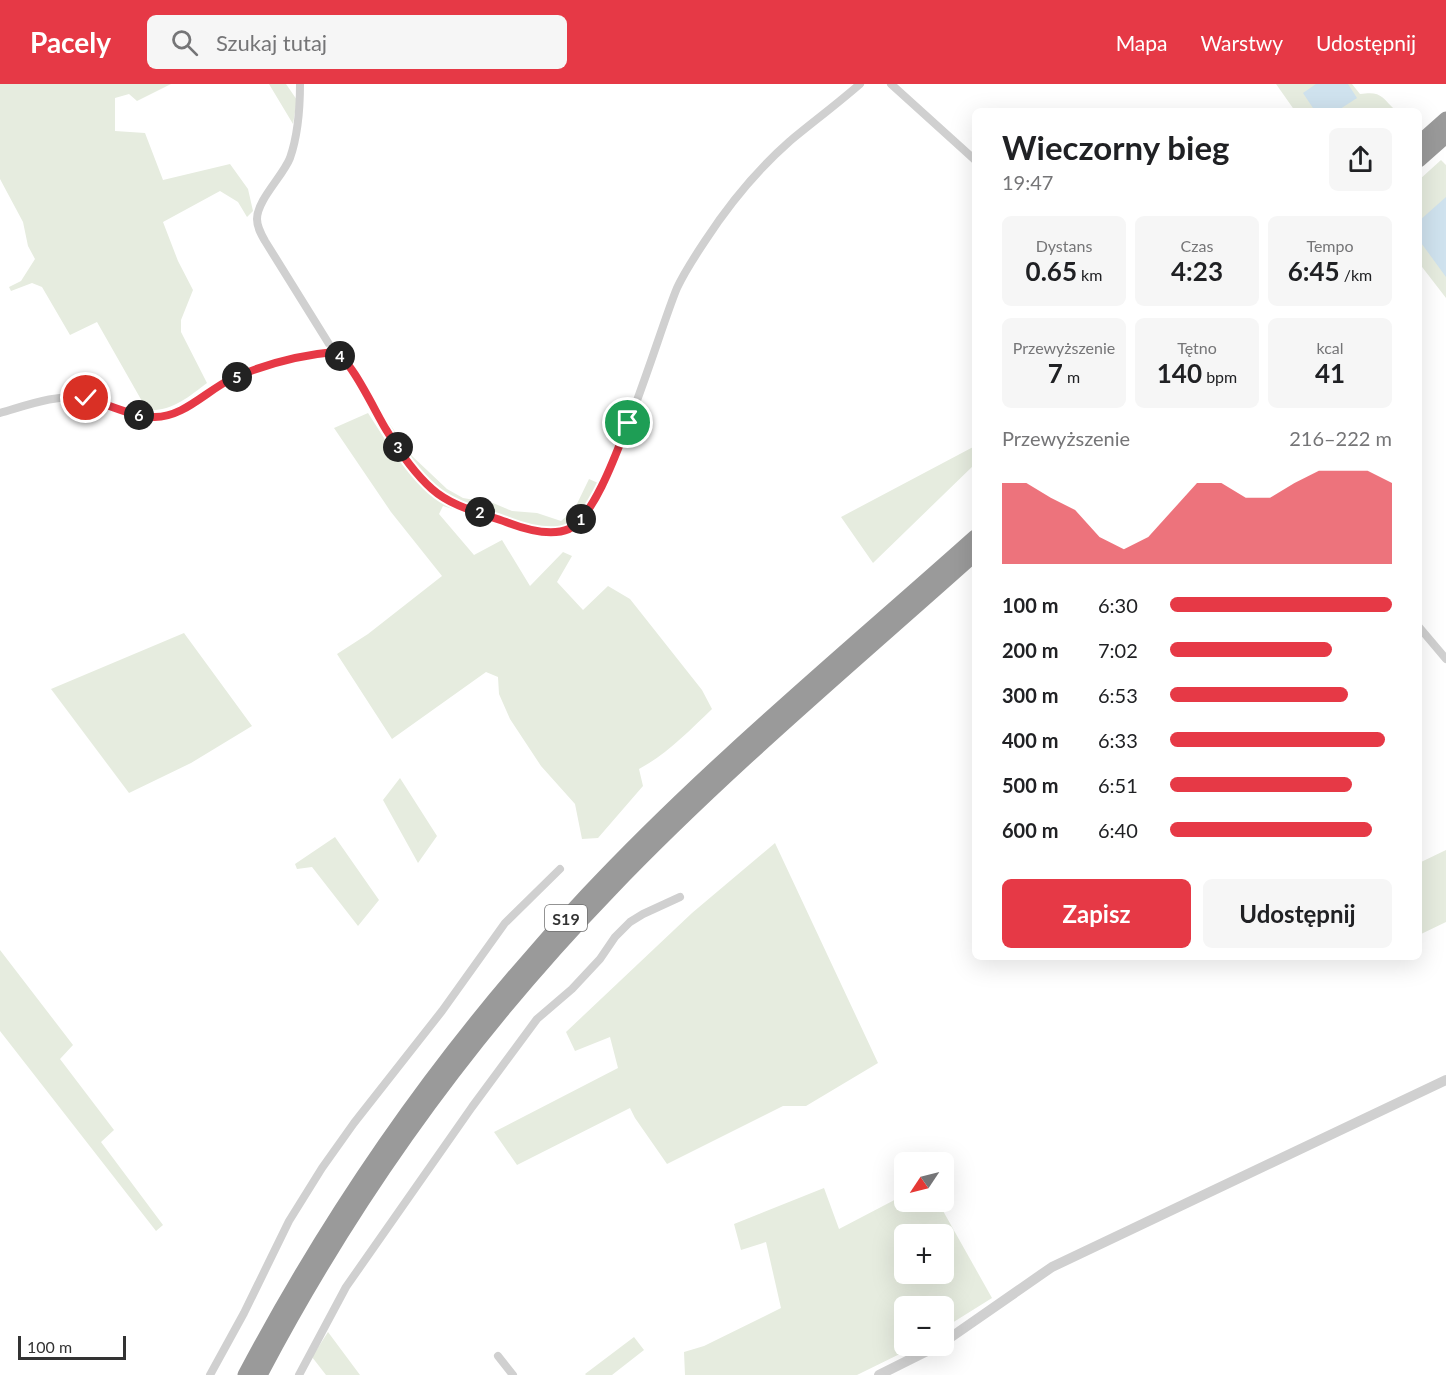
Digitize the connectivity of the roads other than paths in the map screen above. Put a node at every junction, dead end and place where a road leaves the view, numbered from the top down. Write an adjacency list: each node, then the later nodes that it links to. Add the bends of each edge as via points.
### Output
1 (300, 84): 9 (street, via 295,141 289,160 257,218 258,228)
2 (860, 84): 9 (street, via 767,163 706,239 678,286 605,479 582,518 570,529 527,529 441,496 403,455 349,366)
3 (891, 84): 7 (street)
4 (1446, 119): 6 (highway)
5 (1446, 136): 8 (highway)
6 (1422, 140)
7 (972, 157)
8 (1422, 157)
9 (334, 352): 10 (street, via 246,373 167,415 138,415 94,400 63,397)
10 (0, 413)
11 (972, 540): 22 (highway, S19, via 675,807 599,882 523,966 456,1048 372,1162 306,1266)
12 (972, 557): 23 (highway, S19, via 685,815 533,975 453,1073 378,1176)
13 (1422, 631): 14 (street)
14 (1446, 659)
15 (560, 869): 21 (street, via 505,922 322,1168 284,1230)
16 (680, 897): 24 (street, via 630,922 572,989 537,1020 346,1287)
17 (1446, 1080): 18 (street, via 1052,1267)
18 (954, 1335)
19 (498, 1356): 25 (street)
20 (917, 1356): 26 (street)
21 (210, 1375)
22 (245, 1375)
23 (260, 1375)
24 (299, 1375)
25 (513, 1375)
26 (879, 1375)

